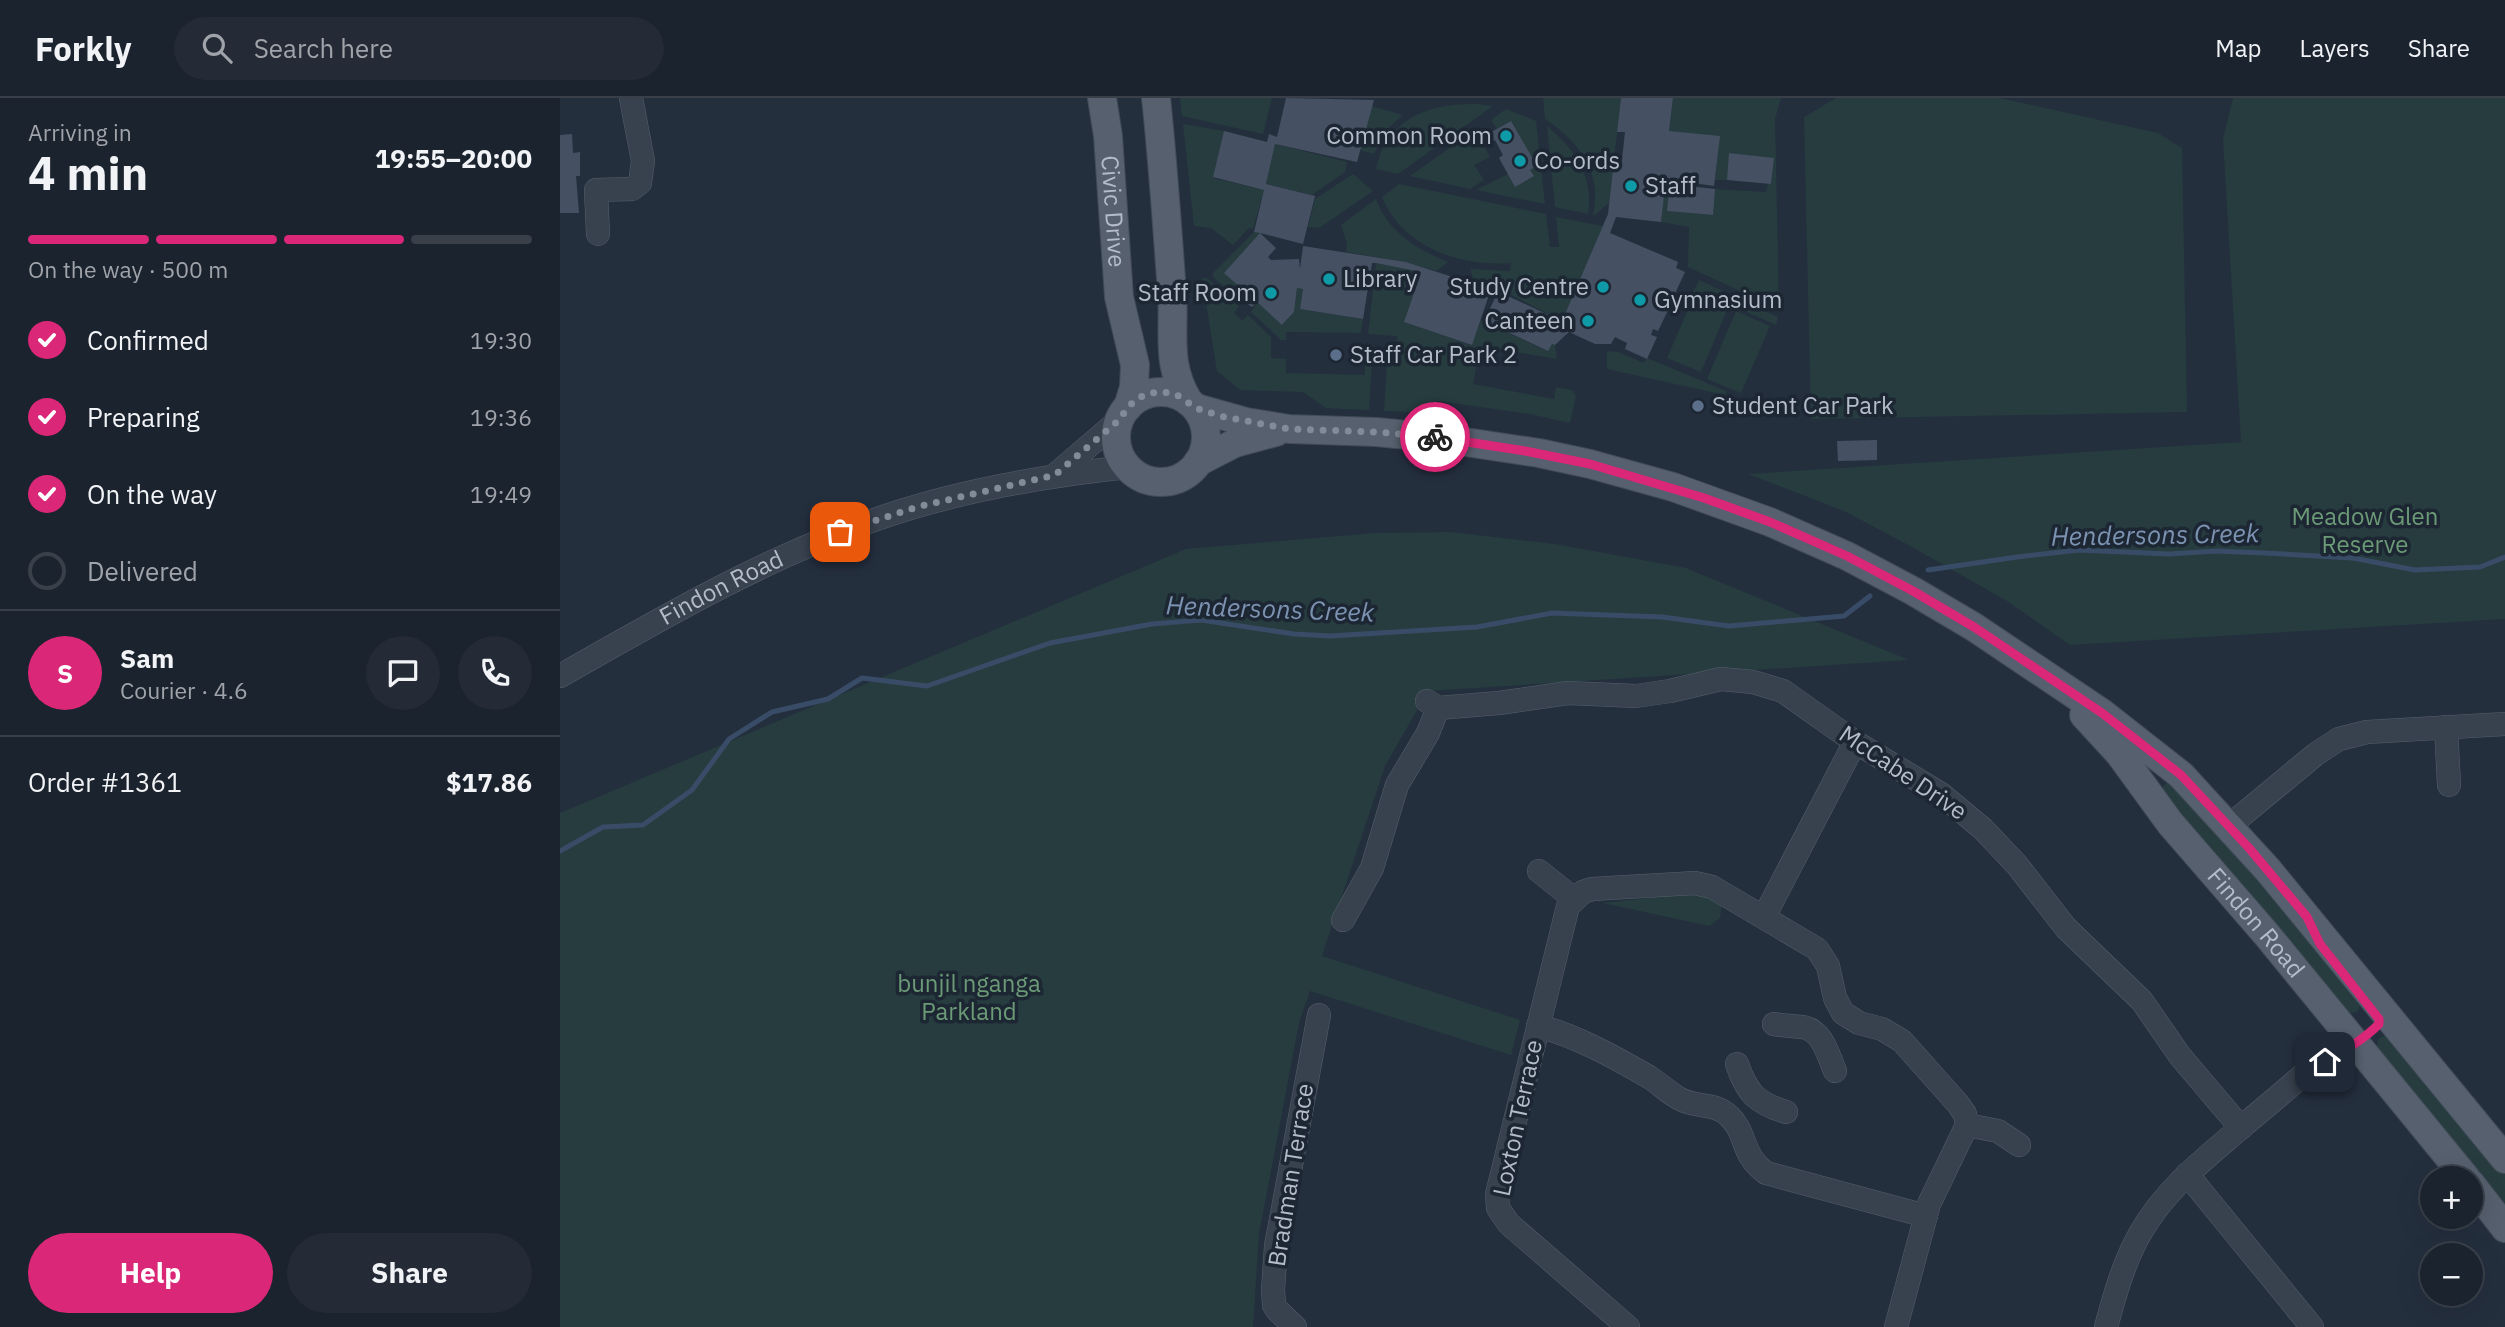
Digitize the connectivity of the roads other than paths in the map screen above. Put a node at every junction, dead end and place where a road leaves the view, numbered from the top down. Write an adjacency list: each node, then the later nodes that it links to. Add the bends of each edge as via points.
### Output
1 (631, 98): 4 (street, via 643,161 640,183 632,189 596,190)
2 (1102, 98): 6 (main road, Civic Drive, via 1119,297 1135,365 1134,387)
3 (1156, 98): 5 (main road, via 1172,299 1171,349 1178,380)
4 (598, 234)
5 (1192, 405): 6 (main road, via 1177,395 1151,393 1138,398); 7 (main road, Findon Road, via 1246,422); 8 (main road, via 1206,435)
6 (1124, 413): 9 (main road, via 1116,432); 10 (street, Findon Road)
7 (1289, 429): 8 (main road, Findon Road, via 1235,443); 11 (main road, Findon Road, via 1474,442 1590,464 1673,487 1770,522 1858,562 1974,627)
8 (1198, 461): 9 (main road, via 1190,471 1168,481 1153,481)
9 (1128, 467): 10 (street, Findon Road)
10 (1055, 475): 12 (street, Findon Road, via 917,507 810,544 720,586)
11 (2040, 672): 16 (main road, Findon Road); 18 (main road, Findon Road, via 2119,753)
12 (560, 676)
13 (2505, 723): 14 (street)
14 (2446, 727): 17 (street); 19 (street, via 2367,732 2339,740)
15 (1855, 742): 22 (street); 23 (street, McCabe Drive, via 1783,691 1737,680 1705,681 1636,696 1568,692 1499,703 1433,704 1428,733 1397,785 1372,868); 37 (street, McCabe Drive, via 1941,794 2000,846 2066,928 2142,1001 2180,1056)
16 (2181, 775): 18 (main road, via 2160,779 2155,792); 19 (main road, Findon Road)
17 (2449, 785)
18 (2157, 806): 30 (main road, Findon Road)
19 (2229, 826): 24 (main road, Findon Road, via 2307,917 2320,944)
20 (1539, 871): 21 (street)
21 (1574, 899): 22 (street, via 1592,890 1695,883 1713,887); 28 (street, Loxton Terrace, via 1565,914)
22 (1764, 917): 25 (street, via 1817,949 1828,966)
23 (1343, 920)
24 (2378, 1009): 30 (main road); 39 (main road)
25 (1843, 1013): 29 (street); 36 (street, via 1902,1041 1958,1104)
26 (1320, 1015): 45 (street, Bradman Terrace, via 1274,1268 1274,1305)
27 (1774, 1024): 29 (street, via 1802,1027)
28 (1538, 1026): 35 (street, via 1572,1037 1649,1077 1682,1101 1715,1107); 46 (street, Loxton Terrace, via 1498,1208 1509,1224)
29 (1817, 1035): 32 (street)
30 (2352, 1038): 37 (street); 40 (main road, Findon Road)
31 (1737, 1064): 33 (street)
32 (1835, 1071)
33 (1752, 1096): 34 (street); 35 (street)
34 (1786, 1112)
35 (1731, 1117): 43 (street, via 1751,1159 1766,1173)
36 (1967, 1125): 38 (street, via 1998,1131); 43 (street)
37 (2241, 1128): 41 (street)
38 (2019, 1145)
39 (2505, 1158)
40 (2456, 1166)
41 (2187, 1174): 48 (street, via 2141,1233); 49 (street)
42 (2483, 1200): 44 (main road)
43 (1926, 1216): 47 (street)
44 (2505, 1228)
45 (1295, 1327)
46 (1628, 1327)
47 (1896, 1327)
48 (2106, 1327)
49 (2312, 1327)

